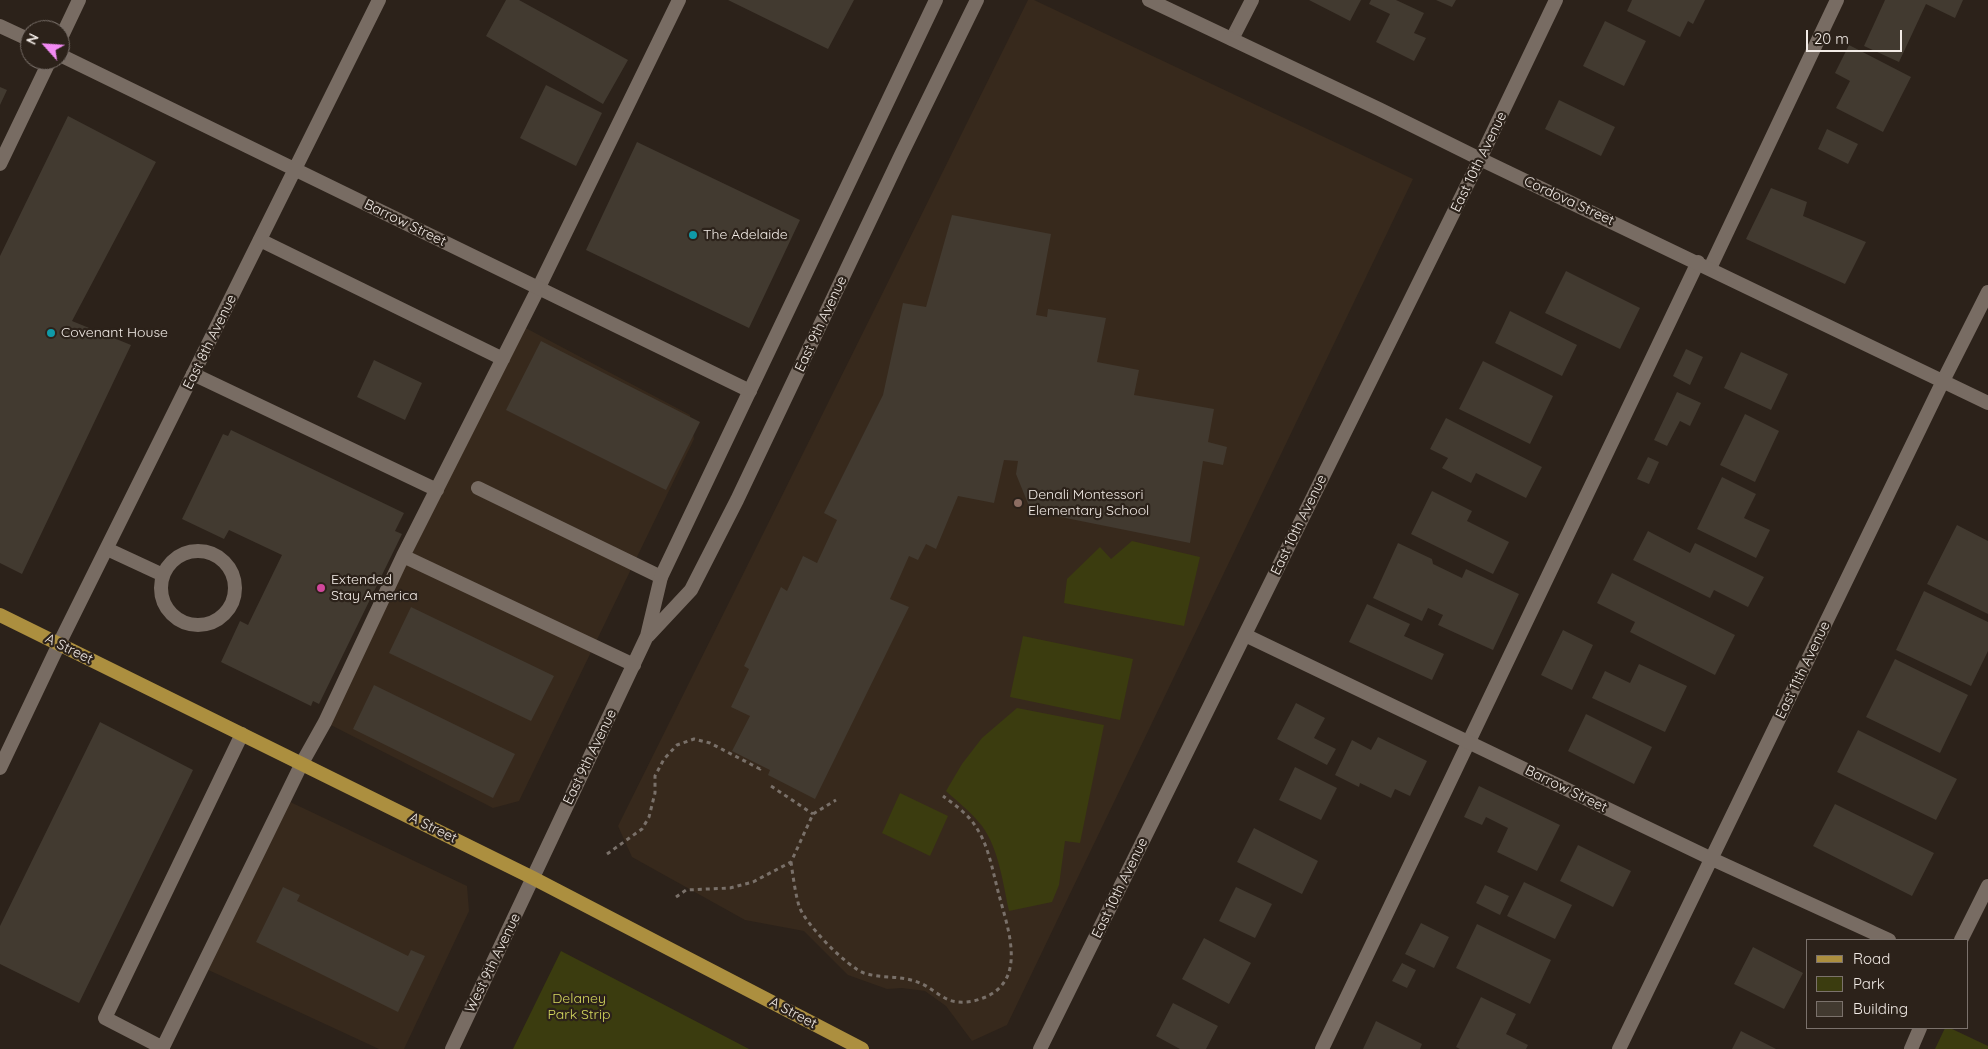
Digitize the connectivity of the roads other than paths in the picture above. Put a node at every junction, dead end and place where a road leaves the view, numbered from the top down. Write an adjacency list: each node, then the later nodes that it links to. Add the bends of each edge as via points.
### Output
1 (79, 0): 10 (street)
2 (379, 0): 18 (street, East 8th Avenue)
3 (679, 0): 21 (street)
4 (936, 0): 26 (street, East 9th Avenue)
5 (977, 0): 36 (street, East 9th Avenue, via 691,590)
6 (1149, 0): 13 (street, Cordova Street)
7 (1252, 0): 13 (street)
8 (1556, 0): 16 (street, East 10th Avenue)
9 (1837, 0): 20 (street)
10 (70, 20)
11 (0, 26): 12 (street)
12 (20, 35)
13 (1232, 39): 16 (street, Cordova Street)
14 (70, 60): 18 (street, Barrow Street)
15 (45, 70): 17 (street)
16 (1480, 159): 20 (street, Cordova Street); 35 (street, East 10th Avenue)
17 (0, 164)
18 (295, 170): 19 (street, East 8th Avenue); 21 (street, Barrow Street)
19 (260, 240): 23 (street); 24 (street, East 8th Avenue)
20 (1704, 265): 25 (street, Cordova Street); 40 (street)
21 (539, 287): 23 (street); 26 (street, Barrow Street)
22 (1988, 292): 25 (street, East 11th Avenue)
23 (503, 359): 29 (street)
24 (194, 374): 29 (street); 30 (street, East 8th Avenue)
25 (1943, 381): 27 (street, Cordova Street); 43 (street, East 11th Avenue)
26 (750, 391): 33 (street, East 9th Avenue)
27 (1988, 403)
28 (478, 488): 33 (street)
29 (437, 490): 31 (street)
30 (107, 549): 32 (street); 37 (street, East 8th Avenue)
31 (403, 556): 38 (street); 41 (street, via 325,722)
32 (163, 575): 32 (street, via 162,599 176,619 199,626 216,620 230,608 235,584 232,574 226,564 208,552 186,553 176,558)
33 (661, 577): 36 (street, East 9th Avenue)
34 (0, 615): 37 (main road, A Street)
35 (1245, 635): 40 (street, Barrow Street); 52 (street, East 10th Avenue)
36 (647, 636): 38 (street, East 9th Avenue)
37 (59, 644): 39 (main road, A Street); 42 (street, East 8th Avenue)
38 (634, 665): 44 (street, East 9th Avenue)
39 (242, 734): 41 (main road, A Street); 49 (street, via 105,1018)
40 (1469, 743): 43 (street, Barrow Street); 53 (street)
41 (302, 763): 44 (main road, A Street); 49 (street)
42 (0, 768)
43 (1712, 859): 46 (street, Barrow Street); 54 (street, East 11th Avenue)
44 (533, 878): 50 (street, West 9th Avenue); 51 (main road, A Street)
45 (1988, 886): 47 (street)
46 (1887, 939)
47 (1962, 939)
48 (1920, 1029): 55 (street)
49 (163, 1049)
50 (452, 1049)
51 (862, 1049)
52 (1040, 1049)
53 (1322, 1049)
54 (1619, 1049)
55 (1911, 1049)

